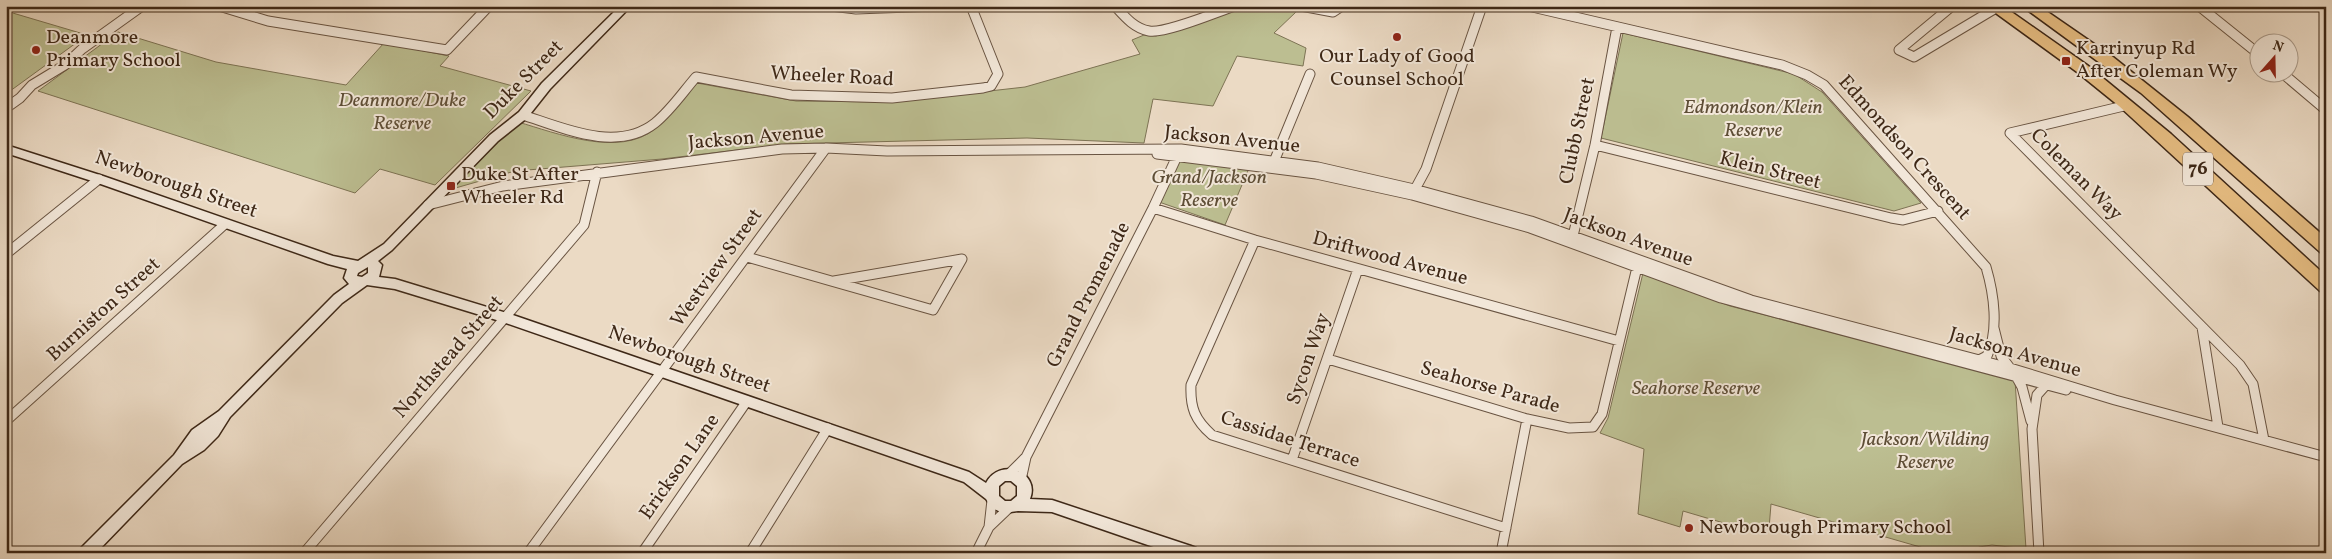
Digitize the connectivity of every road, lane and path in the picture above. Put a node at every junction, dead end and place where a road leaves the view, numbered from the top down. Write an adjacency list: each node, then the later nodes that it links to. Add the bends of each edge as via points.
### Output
1 (142, 6): 23 (street)
2 (219, 6): 3 (street, via 268,21 447,50)
3 (489, 6)
4 (626, 6): 25 (street, Duke Street, via 546,86)
5 (831, 6): 6 (street, via 856,9)
6 (936, 6)
7 (971, 6): 25 (street, Wheeler Road, via 998,74 991,86 892,98 855,97 791,95 696,77 654,124 634,134 616,137 592,137)
8 (1115, 6): 9 (street, via 1131,24 1144,31 1156,32)
9 (1235, 6)
10 (1301, 6): 11 (street, via 1333,12)
11 (1342, 6)
12 (1482, 6): 31 (street)
13 (1528, 6): 18 (street, Edmondson Crescent)
14 (1952, 6): 17 (street, via 1899,50 1914,57)
15 (2030, 6): 42 (highway, 76, via 2154,94)
16 (2199, 6): 19 (street)
17 (1995, 7): 22 (highway, 76, via 2067,56)
18 (1617, 28): 26 (street, Clubb Street); 38 (street, Edmondson Crescent, via 1782,65 1809,75 1829,89)
19 (2250, 47)
20 (1310, 74): 30 (street)
21 (2293, 82): 24 (street)
22 (2128, 105): 49 (highway, 76); 52 (street, Coleman Way, via 2010,133)
23 (6, 108)
24 (2326, 110)
25 (523, 115): 36 (street, Duke Street, via 494,138)
26 (1595, 145): 38 (street, Klein Street, via 1891,218 1902,220); 40 (street, Clubb Street)
27 (826, 148): 29 (street, Jackson Avenue, via 887,151 1122,149); 32 (street, Jackson Avenue, via 782,149); 44 (street, Westview Street)
28 (6, 149): 33 (street, Newborough Street)
29 (1178, 153): 30 (street, Jackson Avenue); 37 (street, Grand Promenade)
30 (1273, 164): 34 (street, Jackson Avenue)
31 (1426, 169): 34 (street); 35 (street)
32 (597, 172): 36 (street, Jackson Avenue, via 503,186); 50 (street, Northstead Street, via 584,225)
33 (99, 179): 39 (street, Newborough Street); 43 (street)
34 (1413, 192): 35 (street, Jackson Avenue)
35 (1424, 195): 40 (street, Jackson Avenue)
36 (428, 205): 47 (street, Duke Street)
37 (1153, 208): 41 (street, Driftwood Avenue); 68 (street, Grand Promenade)
38 (1938, 211): 51 (street, Edmondson Crescent, via 1986,266)
39 (225, 224): 47 (street, Newborough Street); 63 (street, Burniston Street)
40 (1572, 239): 45 (street, Jackson Avenue)
41 (1255, 240): 46 (street, Driftwood Avenue); 70 (street, Cassidae Terrace, via 1191,385 1189,408 1196,422 1212,435)
42 (2326, 248)
43 (6, 254)
44 (746, 257): 48 (street); 57 (street, Westview Street)
45 (1638, 264): 53 (street, Seahorse Parade); 55 (street, Jackson Avenue, via 1722,291); 58 (street, Jackson Avenue, via 1720,298)
46 (1358, 269): 53 (street, Driftwood Avenue); 54 (street, Sycon Way)
47 (363, 272): 50 (street, Newborough Street); 79 (street, Duke Street, via 225,414 213,432 178,460)
48 (834, 281): 48 (street, via 933,310 962,259 935,264)
49 (2326, 286)
50 (506, 318): 57 (street, Newborough Street); 80 (street, Northstead Street)
51 (1992, 321): 55 (street, Edmondson Crescent, via 1989,354); 56 (street, Edmondson Crescent, via 2001,356)
52 (2202, 327): 66 (street); 67 (street, Coleman Way, via 2240,365 2253,384)
53 (1619, 341): 62 (street, Seahorse Parade, via 1602,414 1593,426 1569,428)
54 (1328, 359): 62 (street, Seahorse Parade); 70 (street, Sycon Way)
55 (1979, 360): 56 (street, Jackson Avenue)
56 (2010, 368): 60 (street, Jackson Avenue)
57 (663, 372): 61 (street, Newborough Street); 81 (street, Westview Street)
58 (2017, 378): 59 (street, Jackson Avenue); 65 (street)
59 (2046, 386): 60 (street, Jackson Avenue); 65 (street, via 2037,395)
60 (2116, 400): 66 (street, Jackson Avenue)
61 (747, 401): 64 (street, Newborough Street); 82 (street, Erickson Lane)
62 (1527, 419): 78 (street)
63 (6, 421)
64 (828, 428): 72 (street, Newborough Street); 83 (street)
65 (2032, 428): 87 (street)
66 (2218, 428): 67 (street, Jackson Avenue)
67 (2264, 440): 69 (street, Jackson Avenue)
68 (1026, 456): 71 (street, Grand Promenade); 73 (street, Grand Promenade)
69 (2326, 457)
70 (1292, 460): 78 (street, Cassidae Terrace)
71 (1004, 477): 72 (street, Newborough Street); 73 (street, Newborough Street); 74 (street, via 992,486)
72 (969, 478): 74 (street, Newborough Street)
73 (1024, 484): 75 (street, via 1025,496); 76 (street, Newborough Street)
74 (991, 497): 75 (street, Newborough Street, via 1000,506); 77 (street)
75 (1013, 506): 76 (street, Newborough Street); 77 (street)
76 (1052, 506): 85 (street, Newborough Street)
77 (989, 527): 84 (street)
78 (1506, 528): 86 (street)
79 (86, 553)
80 (304, 553)
81 (528, 553)
82 (642, 553)
83 (750, 553)
84 (976, 553)
85 (1192, 553)
86 (1501, 553)
87 (2039, 553)

